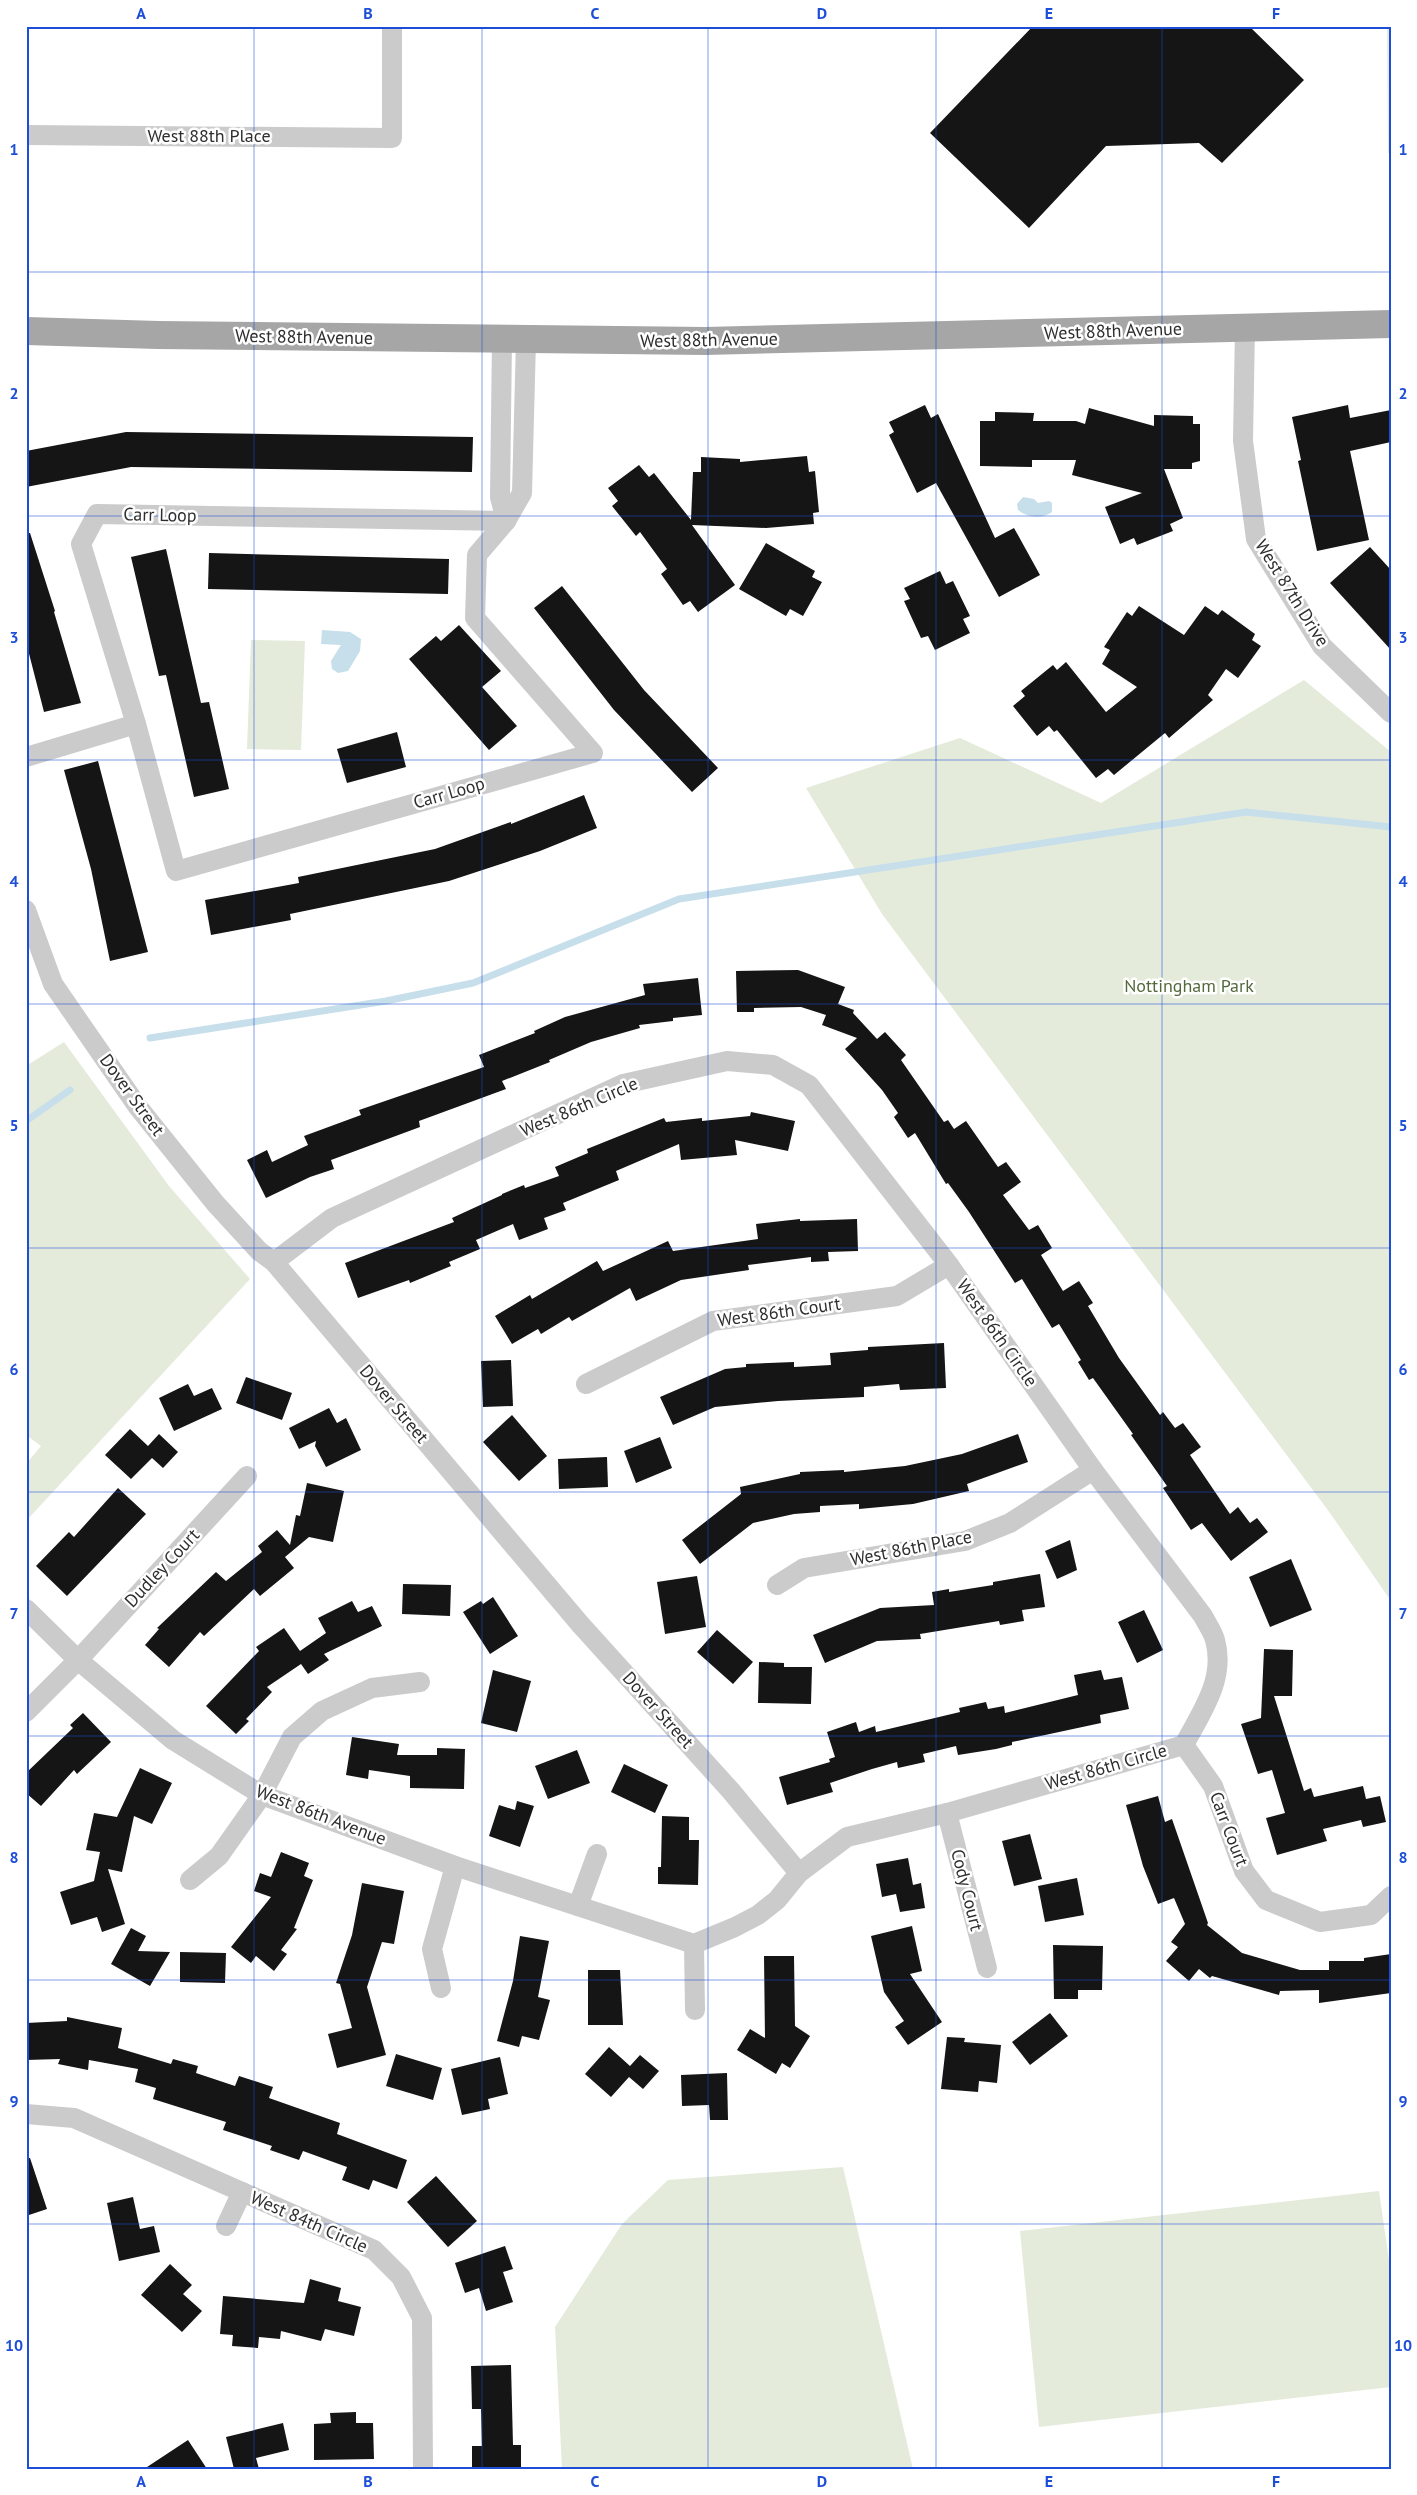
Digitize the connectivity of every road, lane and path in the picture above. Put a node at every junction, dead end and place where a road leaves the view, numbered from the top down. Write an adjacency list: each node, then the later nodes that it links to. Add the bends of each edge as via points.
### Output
1 (392, 26): 2 (street, West 88th Place, via 392,138)
2 (26, 135)
3 (1391, 324): 4 (main road, West 88th Avenue)
4 (1245, 327): 6 (main road, West 88th Avenue, via 705,341); 8 (street, West 87th Drive, via 1244,441 1256,539 1322,646)
5 (26, 331): 6 (main road, West 88th Avenue)
6 (514, 340): 7 (street, Carr Loop, via 522,493)
7 (506, 521): 9 (street, Carr Loop, via 97,514 81,544); 9 (street, Carr Loop, via 477,555 475,618 593,753 176,871)
8 (1391, 713)
9 (136, 724): 10 (street)
10 (26, 757)
11 (26, 910): 12 (street, Dover Street, via 53,984 138,1107 215,1203 259,1251)
12 (274, 1262): 13 (street, West 86th Circle, via 332,1218 623,1084 727,1061 773,1065 809,1085); 27 (street, Dover Street, via 580,1624 730,1791)
13 (949, 1265): 14 (street, West 86th Court, via 896,1296 713,1321); 15 (street, West 86th Circle)
14 (586, 1384)
15 (1093, 1470): 17 (street, West 86th Place, via 1010,1523 965,1541 804,1568); 22 (street, West 86th Circle, via 1203,1616 1215,1640 1218,1667 1213,1691)
16 (246, 1476): 19 (street, Dudley Court)
17 (777, 1585)
18 (26, 1609): 19 (street, West 86th Avenue)
19 (78, 1660): 21 (street, Dudley Court); 23 (street, West 86th Avenue, via 173,1740)
20 (420, 1682): 23 (street, via 372,1688 322,1711 292,1737)
21 (26, 1712)
22 (1184, 1745): 24 (street, West 86th Circle); 29 (street, Carr Court, via 1213,1786 1244,1871 1266,1900 1320,1922 1371,1915)
23 (262, 1795): 26 (street, West 86th Avenue); 28 (street, via 219,1856)
24 (947, 1813): 27 (street, West 86th Circle, via 848,1837); 32 (street, Cody Court)
25 (597, 1854): 30 (street)
26 (455, 1866): 30 (street, West 86th Avenue); 33 (street, via 432,1949)
27 (799, 1874): 31 (street, via 777,1900 758,1915)
28 (190, 1880)
29 (1391, 1896)
30 (578, 1906): 31 (street, West 86th Avenue)
31 (694, 1944): 34 (street)
32 (987, 1968)
33 (442, 1988)
34 (695, 2010)
35 (26, 2114): 36 (street, West 84th Circle, via 74,2118)
36 (242, 2192): 37 (street); 38 (street, West 84th Circle, via 374,2250 401,2277 422,2318)
37 (226, 2226)
38 (423, 2469)

